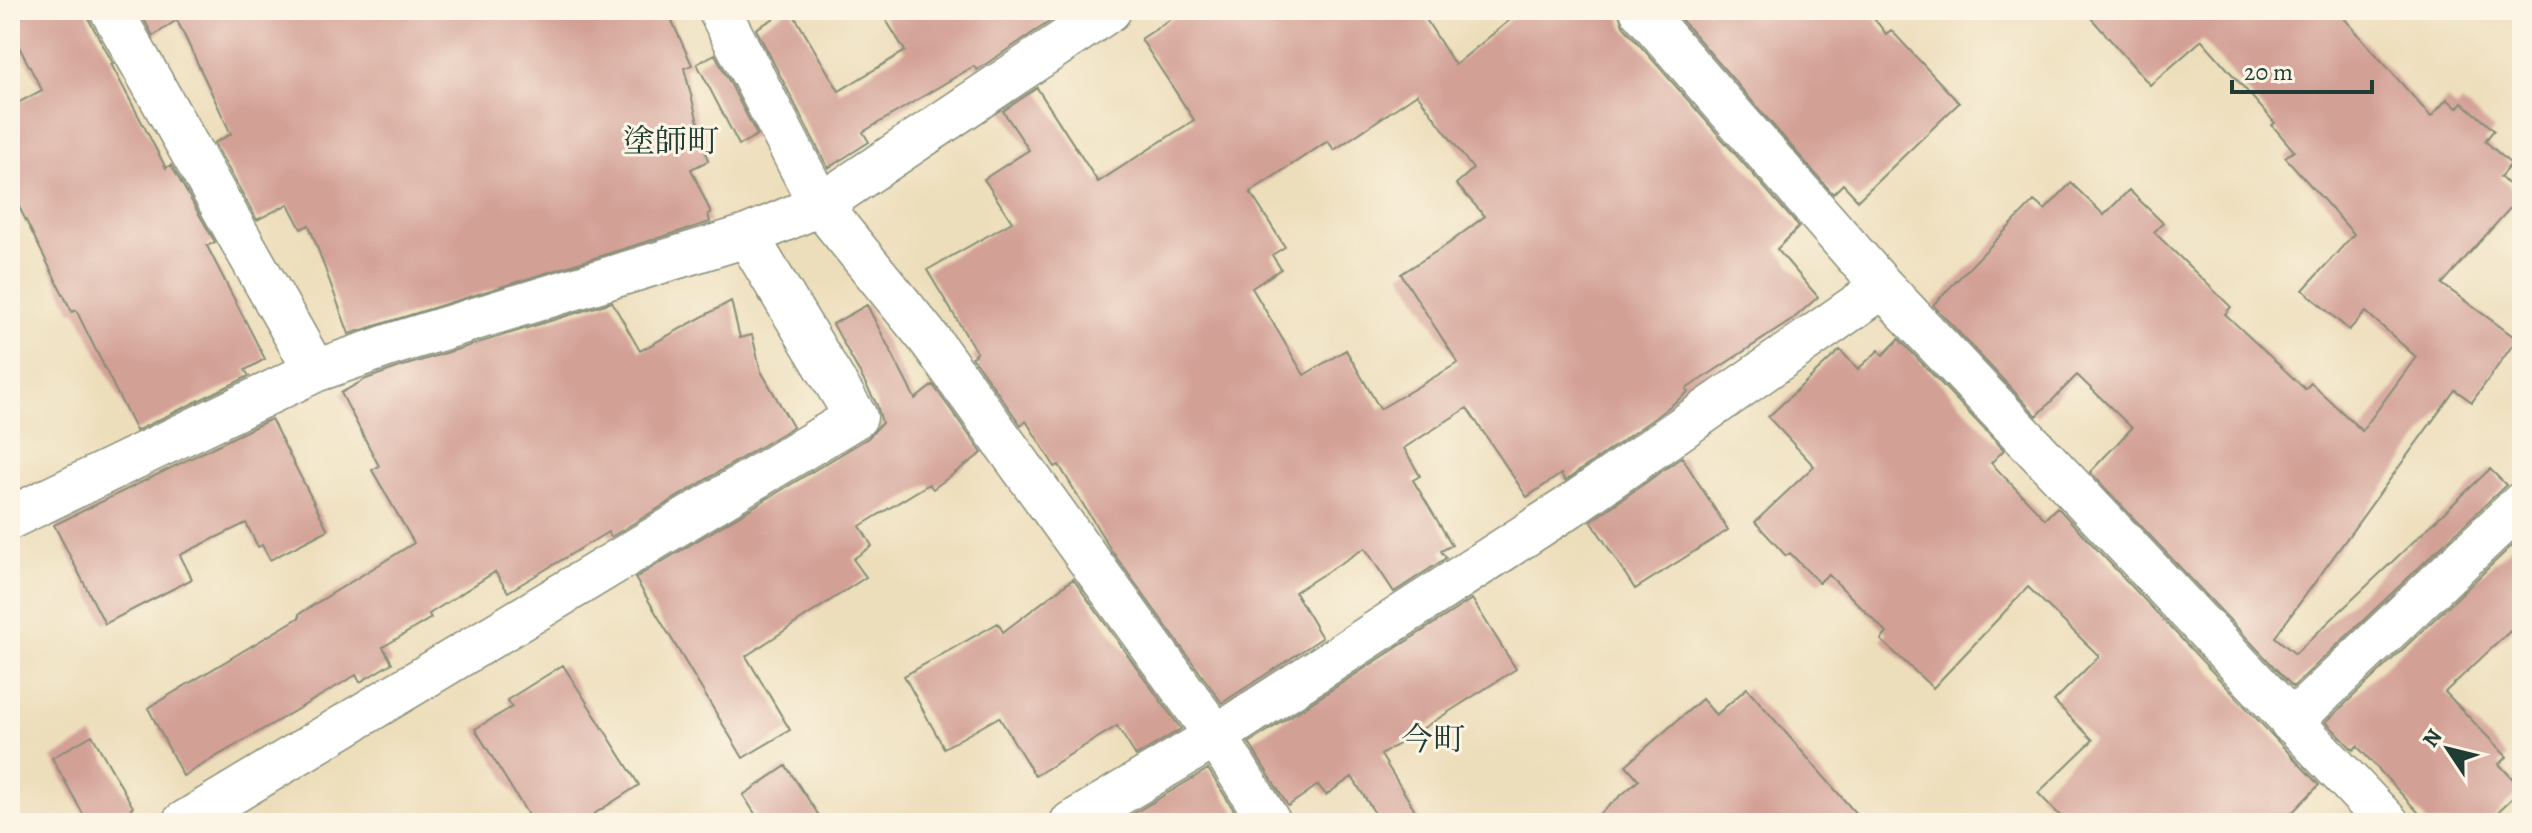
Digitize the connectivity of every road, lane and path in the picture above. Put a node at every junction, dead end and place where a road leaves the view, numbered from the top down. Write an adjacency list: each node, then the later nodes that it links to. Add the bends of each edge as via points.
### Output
1 (111, 10): 8 (street)
2 (719, 10): 5 (street)
3 (1110, 10): 5 (street)
4 (1641, 10): 7 (street)
5 (820, 205): 6 (street); 12 (street, via 930,340)
6 (747, 236): 8 (street); 13 (street, via 856,417)
7 (1883, 287): 11 (street); 12 (street, via 1569,507)
8 (315, 371): 10 (street)
9 (2522, 503): 11 (street)
10 (10, 518)
11 (2291, 722): 16 (street)
12 (1216, 736): 14 (street); 15 (street)
13 (183, 823)
14 (1071, 823)
15 (1270, 823)
16 (2388, 823)

